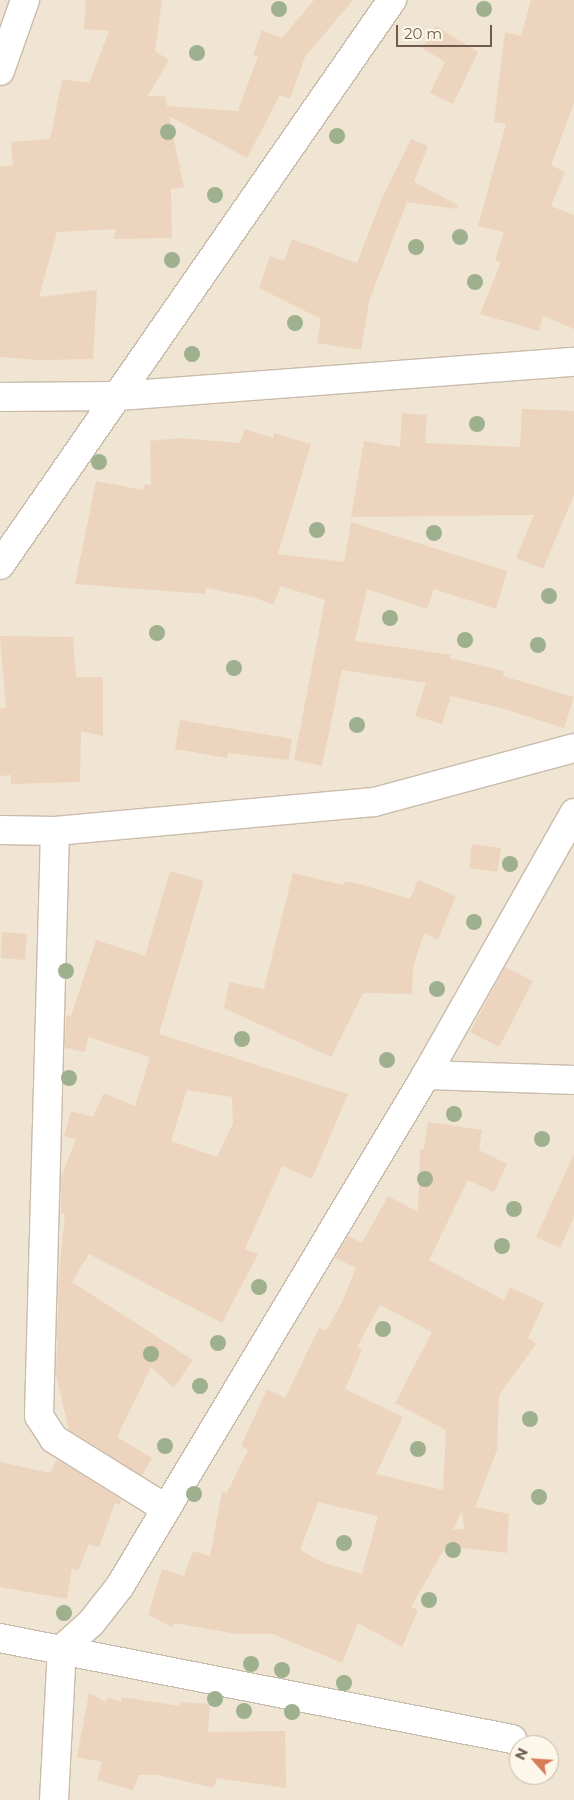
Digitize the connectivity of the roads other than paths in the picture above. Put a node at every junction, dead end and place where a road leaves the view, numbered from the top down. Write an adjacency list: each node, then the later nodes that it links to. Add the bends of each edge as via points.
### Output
1 (25, 0): 3 (street)
2 (392, 0): 5 (street)
3 (0, 71)
4 (574, 362): 5 (street)
5 (119, 396): 6 (street); 7 (street)
6 (0, 397)
7 (0, 565)
8 (574, 748): 11 (street, via 374,802)
9 (574, 813): 12 (street)
10 (0, 830): 11 (street)
11 (56, 831): 14 (street, via 39,1416 54,1439)
12 (426, 1074): 13 (street); 14 (street)
13 (574, 1080)
14 (165, 1508): 16 (street, via 120,1586 91,1623)
15 (0, 1638): 16 (street)
16 (62, 1649): 17 (street); 18 (street)
17 (509, 1738)
18 (54, 1800)

